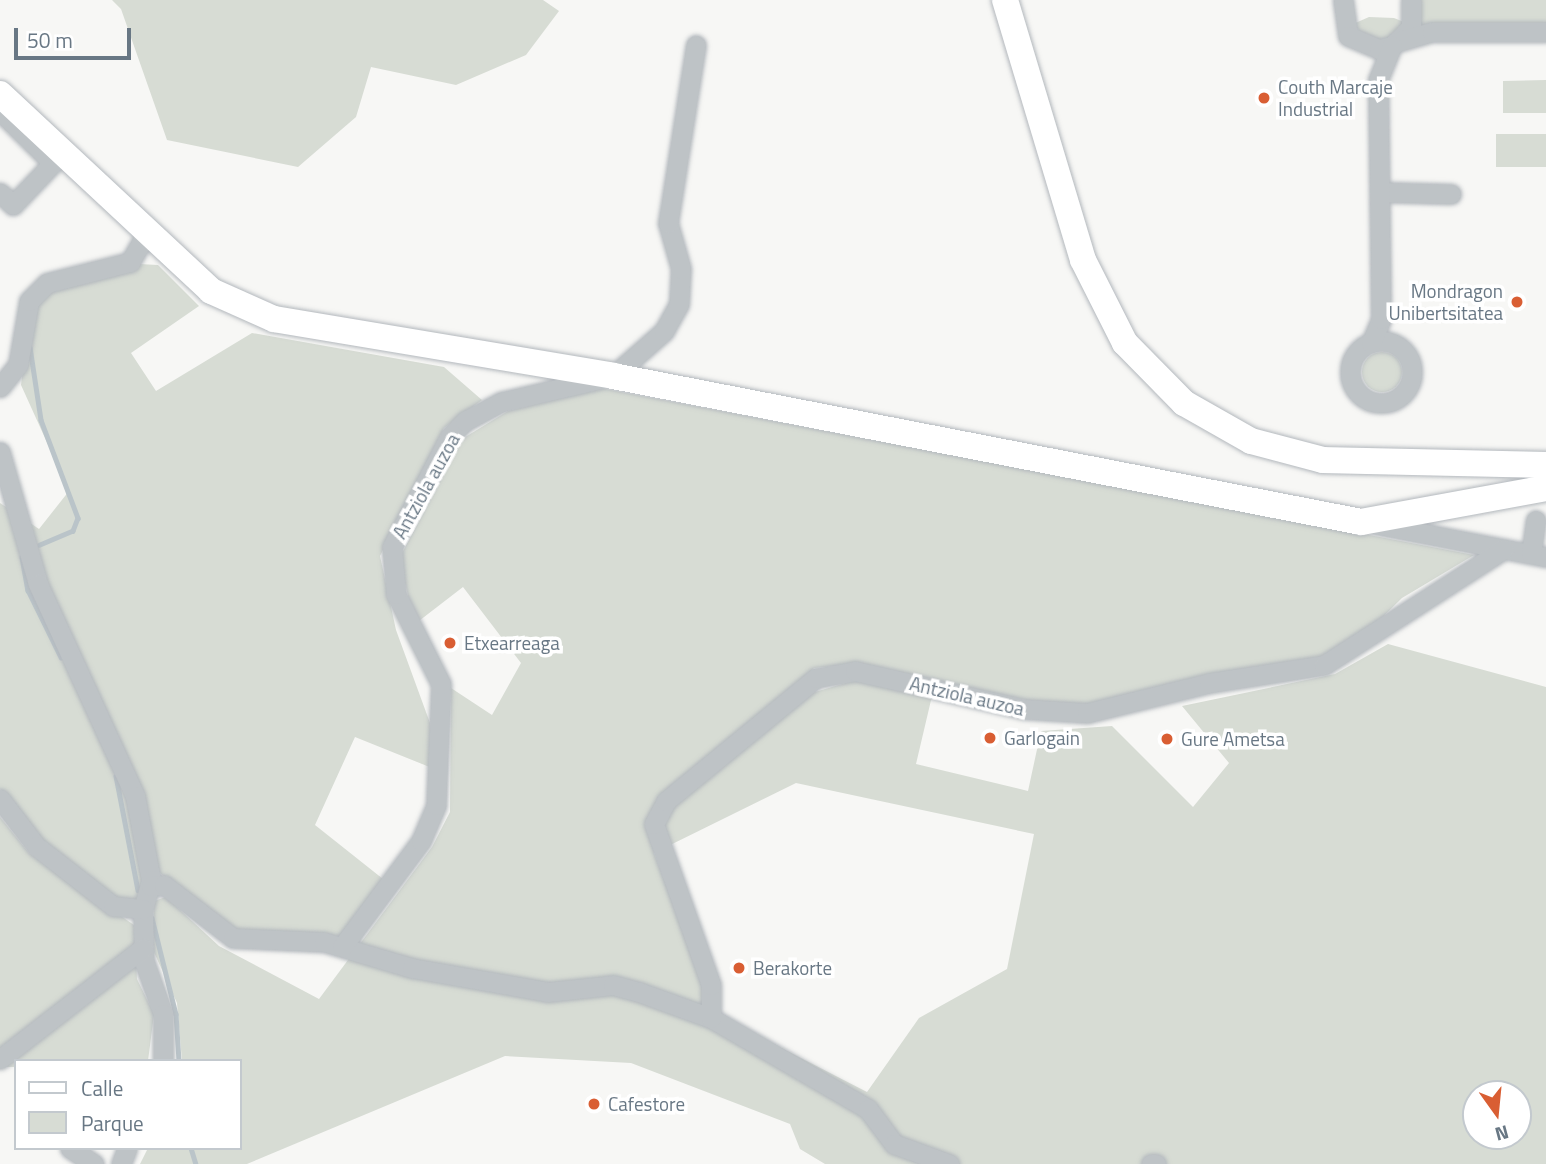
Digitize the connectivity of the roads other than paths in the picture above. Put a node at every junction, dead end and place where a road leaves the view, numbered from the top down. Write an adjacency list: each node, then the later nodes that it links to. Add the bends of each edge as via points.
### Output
1 (1006, 0): 20 (main road, via 1083,260 1125,343 1184,402 1251,441 1323,460)
2 (1343, 0): 7 (street, via 1342,25)
3 (1411, 0): 5 (street, via 1411,27)
4 (1546, 32): 5 (street, via 1432,32)
5 (1396, 44): 7 (street); 8 (street)
6 (696, 45): 17 (street, Antziola auzoa, via 668,223 681,269 679,304 664,331)
7 (1361, 45): 8 (street)
8 (1379, 71): 11 (street)
9 (1, 111): 10 (street, via 53,163 13,205); 13 (main road)
10 (0, 192)
11 (1380, 192): 12 (street); 14 (street)
12 (1451, 194)
13 (147, 233): 17 (main road, via 211,291 274,319); 18 (street, via 130,262 47,283 29,301 18,365)
14 (1381, 318): 15 (street); 16 (street)
15 (1371, 343): 16 (street); 16 (street, via 1353,359 1352,382 1363,398 1380,403 1398,398 1412,380 1409,358)
16 (1397, 346)
17 (613, 376): 23 (main road); 29 (street, Antziola auzoa, via 501,402 466,421 450,436 392,547 396,594 441,684 436,805 421,841)
18 (0, 387)
19 (0, 452): 27 (street, via 38,584 132,786)
20 (1546, 465)
21 (1546, 488): 23 (main road)
22 (1536, 520): 25 (street)
23 (1361, 522): 24 (street)
24 (1504, 549): 25 (street); 31 (street, Antziola auzoa, via 1324,665 1209,683 1087,713 1023,709 855,671 816,678 666,801 654,824 711,985)
25 (1538, 556)
26 (0, 799): 28 (street, via 36,846 113,906)
27 (151, 886): 28 (street); 29 (street, via 164,885 233,938)
28 (143, 909): 30 (street)
29 (342, 947): 31 (street, via 412,968 548,992 626,988)
30 (143, 948): 32 (street); 33 (street, via 163,1014)
31 (711, 1018): 36 (street, via 868,1109 894,1143)
32 (0, 1059)
33 (163, 1059)
34 (73, 1150): 35 (street)
35 (94, 1164)
36 (949, 1164)

